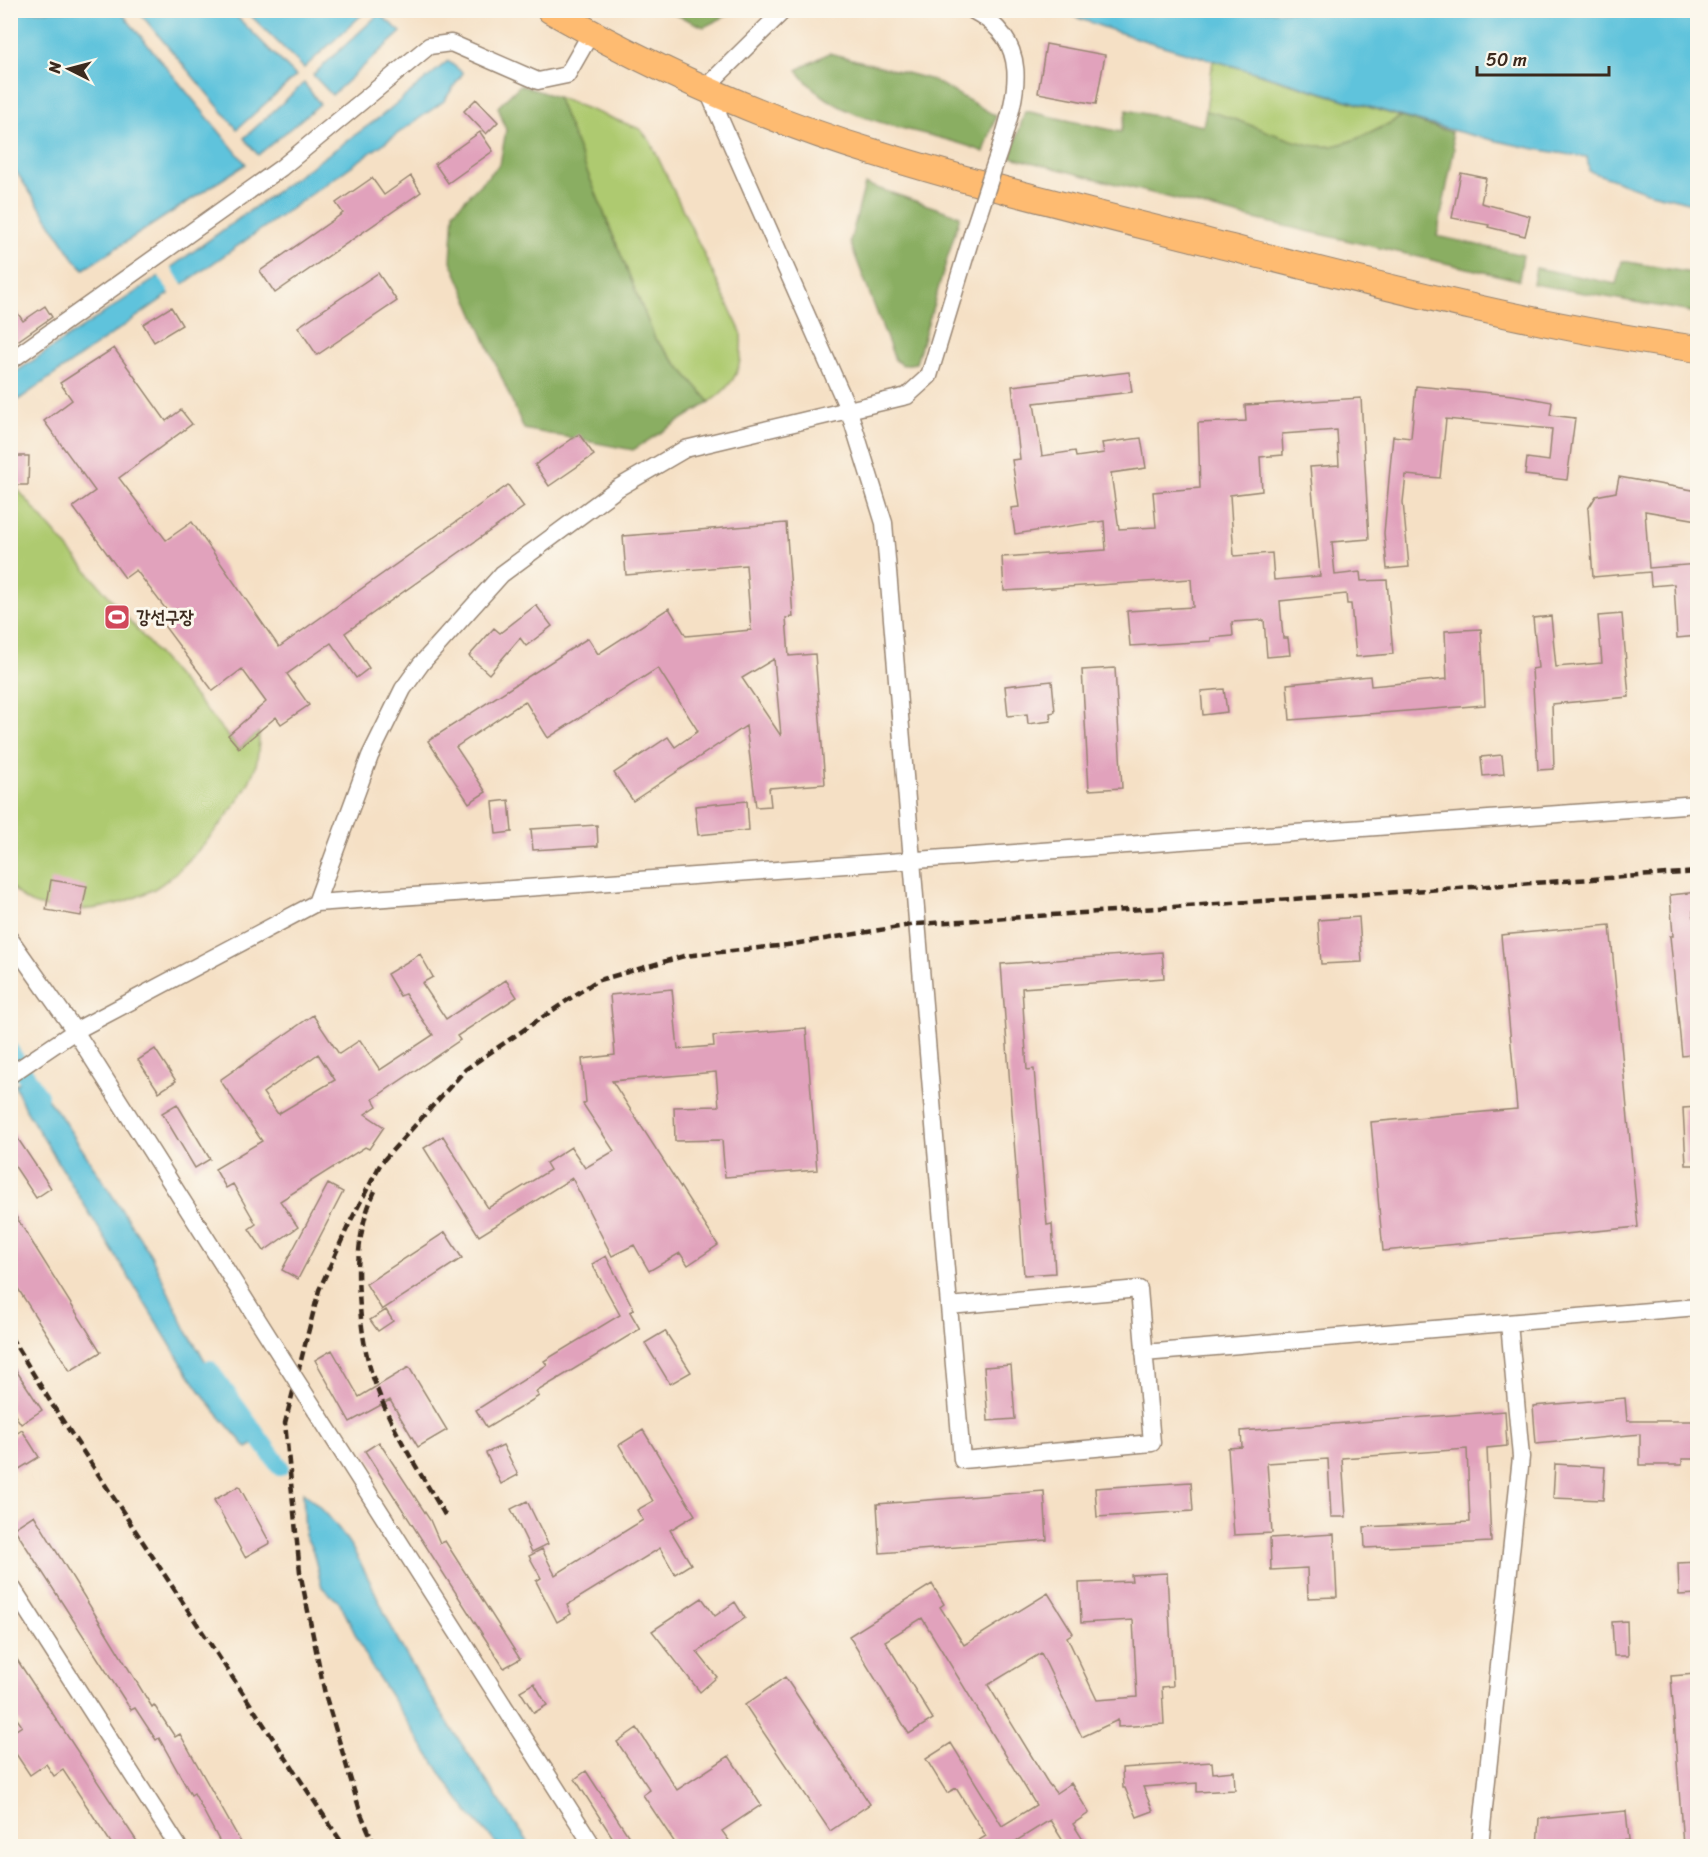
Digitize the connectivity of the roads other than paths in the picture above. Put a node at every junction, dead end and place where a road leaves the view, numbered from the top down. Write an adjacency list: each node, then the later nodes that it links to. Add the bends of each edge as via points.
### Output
1 (550, 10): 4 (highway)
2 (784, 10): 5 (street)
3 (972, 10): 8 (street, bridge, via 995,24 1008,40 1015,59 1012,108 929,376 907,396)
4 (591, 33): 5 (highway); 7 (street, via 567,75 538,81 451,43 429,46 281,168)
5 (706, 87): 6 (highway, via 874,153 1160,230 1544,322); 8 (street)
6 (1698, 349)
7 (10, 361)
8 (849, 411): 10 (street, via 884,523); 11 (street, via 685,449 618,488 502,574 403,688 370,756)
9 (1698, 804): 10 (street)
10 (912, 862): 11 (street); 15 (street)
11 (316, 903): 13 (street)
12 (10, 939): 13 (street)
13 (75, 1031): 14 (street); 21 (street, bridge)
14 (10, 1075)
15 (949, 1306): 18 (street, via 1139,1289); 18 (street, via 962,1460 1152,1443)
16 (1698, 1307): 17 (street)
17 (1509, 1323): 18 (street); 22 (street, via 1521,1457)
18 (1144, 1353)
19 (10, 1584): 20 (street)
20 (178, 1846)
21 (593, 1846)
22 (1480, 1846)

